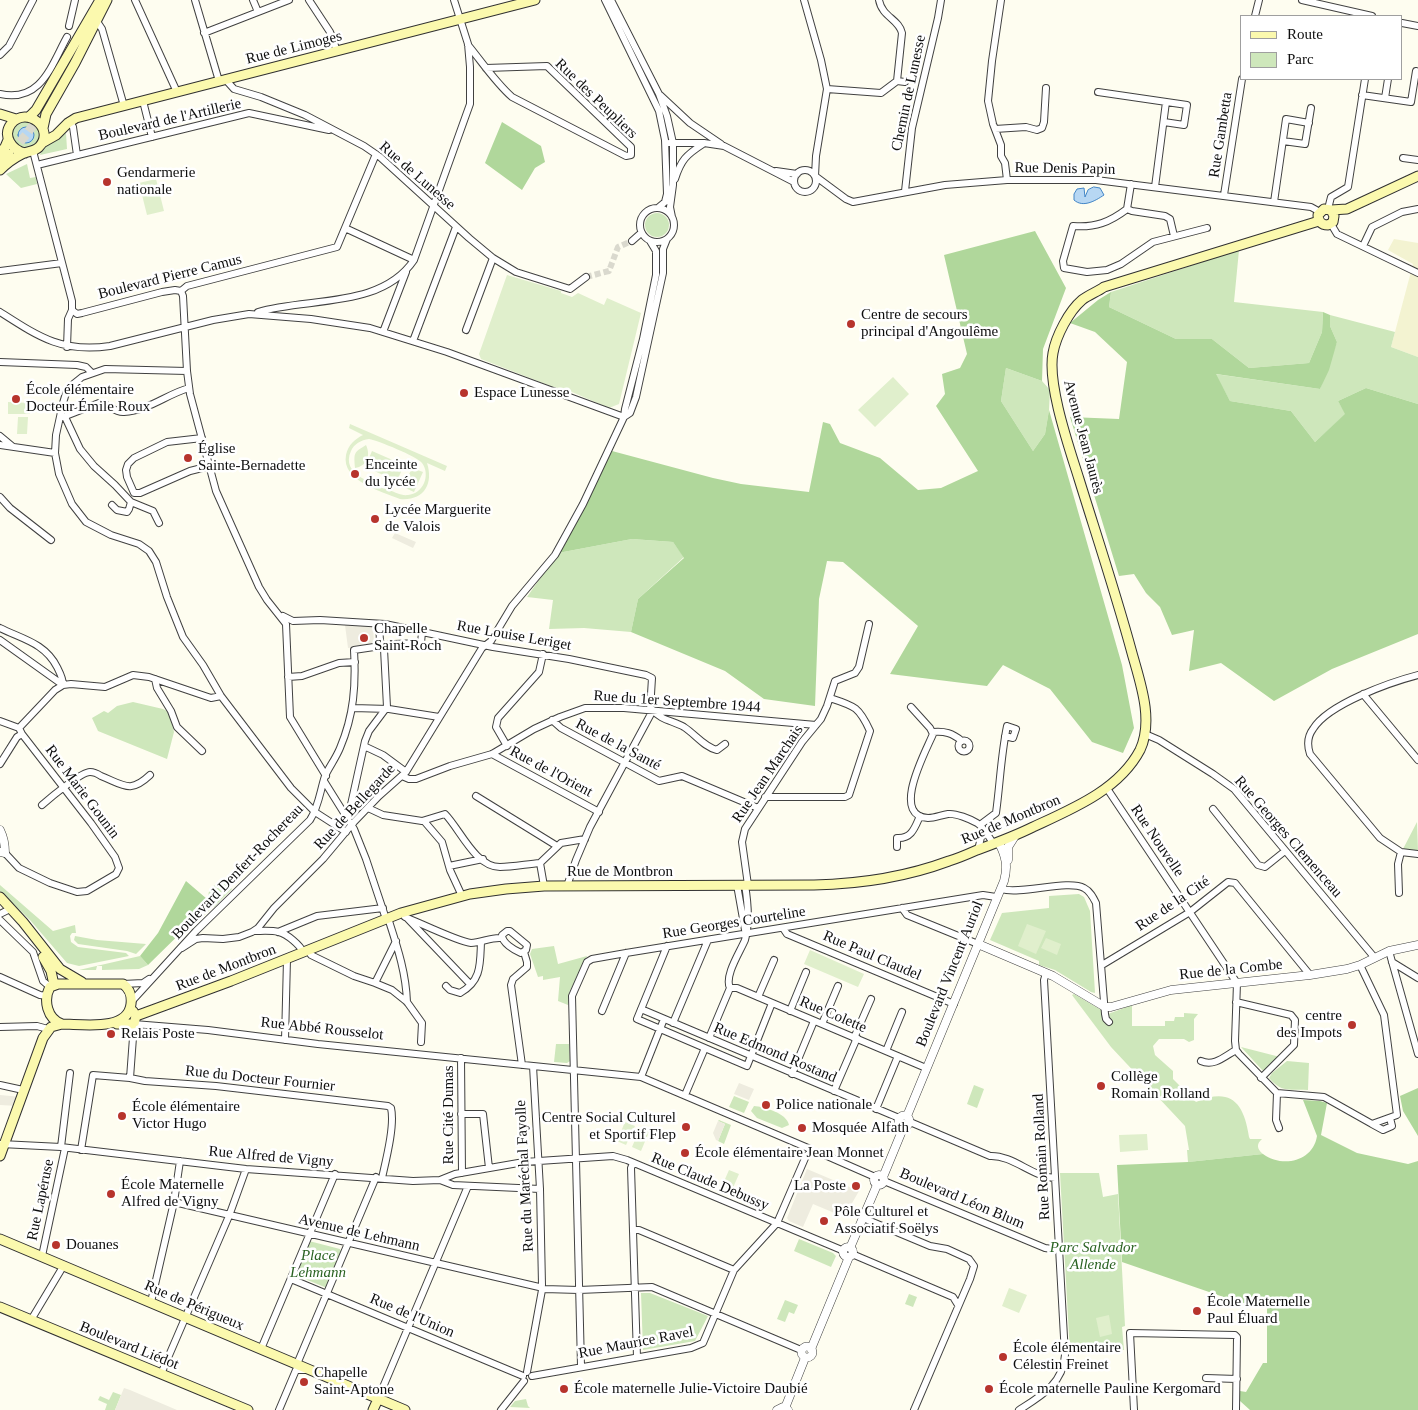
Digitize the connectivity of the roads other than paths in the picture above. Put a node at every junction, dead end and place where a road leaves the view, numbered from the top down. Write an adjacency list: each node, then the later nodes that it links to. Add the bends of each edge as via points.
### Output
1 (33, 0): 32 (street, via 9,46)
2 (75, 0): 26 (street)
3 (100, 0): 23 (main road)
4 (107, 0): 23 (main road)
5 (135, 0): 44 (street)
6 (195, 0): 28 (street)
7 (253, 0): 20 (street)
8 (289, 0): 20 (street)
9 (309, 0): 31 (street, via 330,32)
10 (454, 0): 24 (street)
11 (534, 0): 24 (main road, Rue de Limoges)
12 (605, 0): 70 (street, via 656,104)
13 (612, 0): 47 (street)
14 (804, 0): 43 (street)
15 (879, 0): 39 (street, via 881,9 901,28)
16 (941, 0): 95 (street, Chemin de Lunesse, via 912,128)
17 (1001, 0): 62 (street, via 988,101)
18 (1259, 0): 21 (street)
19 (1302, 0): 22 (street)
20 (258, 12): 28 (street)
21 (1255, 15)
22 (1368, 15)
23 (93, 19): 40 (main road); 52 (street, via 102,29); 54 (main road); 63 (main road, via 46,114)
24 (460, 19): 30 (street); 31 (main road, Rue de Limoges)
25 (1403, 23): 27 (street)
26 (69, 26)
27 (1418, 26)
28 (204, 33): 35 (street)
29 (66, 37): 40 (street)
30 (468, 44): 33 (street, Rue des Peupliers); 98 (street, via 470,104)
31 (337, 51): 35 (main road, Rue de Limoges)
32 (0, 55)
33 (486, 68): 33 (street, Rue des Peupliers, via 512,97 626,156 631,155 631,147 547,66)
34 (1416, 71): 49 (street, via 1411,102)
35 (222, 80): 44 (main road, Rue de Limoges); 65 (street, Rue de Lunesse, via 234,89 305,115)
36 (1242, 80): 96 (street, Rue Gambetta)
37 (1364, 80): 48 (street)
38 (1388, 80): 49 (street)
39 (897, 81): 41 (street); 43 (street, via 881,93)
40 (47, 82): 46 (street, via 21,94); 56 (main road, via 36,110)
41 (905, 82)
42 (1046, 88): 62 (street, via 1042,128)
43 (827, 89): 77 (street)
44 (177, 92): 50 (main road, Rue de Limoges)
45 (1098, 92): 51 (street)
46 (0, 94)
47 (659, 94): 70 (street, via 667,116); 72 (street, via 690,123)
48 (1362, 95): 49 (street); 102 (street, via 1348,187 1331,197)
49 (1385, 98)
50 (143, 101): 52 (main road, Rue de Limoges); 66 (street)
51 (1166, 102): 59 (street); 59 (street, via 1187,105 1184,125)
52 (124, 106): 61 (main road, Rue de Limoges)
53 (1311, 108): 60 (street)
54 (42, 113)
55 (0, 114): 57 (main road)
56 (29, 117): 57 (main road); 63 (main road, via 37,120)
57 (16, 119): 64 (main road)
58 (0, 120): 64 (main road)
59 (1164, 122): 94 (street)
60 (1309, 123): 68 (street, via 1305,144); 68 (street, via 1286,120)
61 (66, 125): 63 (main road, Rue de Limoges, via 55,132); 69 (main road, Rue de Limoges); 76 (street, via 73,127)
62 (995, 128): 88 (street)
63 (43, 129): 69 (main road)
64 (8, 130): 67 (main road)
65 (338, 132): 66 (street, Boulevard de l'Artillerie, via 249,113); 75 (street, Rue de Lunesse)
66 (152, 137): 76 (street, Boulevard de l'Artillerie)
67 (8, 140): 73 (main road, via 16,150); 74 (main road)
68 (1283, 141): 97 (street)
69 (42, 143): 73 (main road)
70 (669, 143): 71 (street); 92 (street); 99 (street, via 667,194)
71 (704, 143): 72 (street); 92 (street, via 682,161)
72 (724, 146): 83 (street)
73 (29, 152): 81 (street); 82 (main road)
74 (2, 153): 80 (main road)
75 (376, 154): 98 (street, Rue de Lunesse); 105 (street, Boulevard Pierre Camus)
76 (77, 155): 81 (street, Boulevard de l'Artillerie)
77 (816, 156): 84 (street); 86 (street)
78 (1403, 158): 79 (street)
79 (1418, 160)
80 (0, 163)
81 (37, 165): 115 (street)
82 (0, 170)
83 (772, 170): 85 (street); 89 (street)
84 (806, 170): 85 (street); 86 (street)
85 (797, 174): 89 (street)
86 (815, 176): 90 (street, Rue Denis Papin); 93 (street)
87 (1418, 176): 102 (main road, Avenue Jean Jaurès)
88 (1007, 180): 91 (street, Rue Denis Papin, via 1096,180); 95 (street, Rue Denis Papin)
89 (794, 182): 93 (street, via 803,192)
90 (826, 184): 93 (street); 95 (street, Rue Denis Papin, via 853,202)
91 (1130, 184): 94 (street, Rue Denis Papin); 100 (street)
92 (673, 185): 103 (street)
93 (815, 186)
94 (1155, 187): 96 (street, Rue Denis Papin)
95 (905, 192)
96 (1224, 195): 97 (street, Rue Denis Papin)
97 (1274, 202): 102 (street, Rue Denis Papin, via 1310,207)
98 (434, 206): 104 (street, Rue de Lunesse); 114 (street)
99 (660, 208): 103 (street); 107 (street, via 654,207 643,213 639,224)
100 (1127, 209): 108 (street, via 1165,216 1170,219); 108 (street, via 1101,225 1073,226 1062,261 1064,268 1098,272 1121,264 1153,242)
101 (1418, 209): 112 (street, via 1402,212 1372,227)
102 (1327, 216): 112 (street, via 1337,234); 177 (main road, Avenue Jean Jaurès, via 1104,288 1081,301 1065,321 1053,353 1052,382 1140,682 1145,707)
103 (672, 217): 109 (street, via 674,228)
104 (456, 227): 113 (street, Rue de Lunesse); 127 (street)
105 (345, 228): 114 (street); 120 (street, Boulevard Pierre Camus, via 337,247 187,286)
106 (1207, 228): 108 (street)
107 (641, 233): 110 (street); 111 (street)
108 (1174, 236)
109 (667, 239): 111 (street); 134 (street, via 663,273 636,397 630,413)
110 (632, 241)
111 (650, 241): 134 (street, via 656,251 656,275)
112 (1363, 246): 118 (street)
113 (493, 258): 119 (street, Rue de Lunesse, via 516,272 570,289); 125 (street)
114 (414, 260): 117 (street)
115 (62, 263): 116 (street); 121 (street)
116 (0, 271)
117 (406, 272): 123 (street, via 355,296); 126 (street)
118 (1418, 273)
119 (586, 277)
120 (181, 291): 121 (street, Boulevard Pierre Camus, via 162,292 77,314); 124 (street)
121 (72, 310): 128 (street, via 68,319)
122 (0, 312): 128 (street, via 47,340)
123 (254, 314): 124 (street); 126 (street, via 343,323)
124 (184, 328): 128 (street, via 99,348); 130 (street)
125 (466, 330)
126 (383, 332): 127 (street)
127 (413, 341): 134 (street)
128 (67, 347)
129 (0, 362): 131 (street, via 77,365)
130 (187, 371): 131 (street, via 119,368); 132 (street)
131 (92, 373): 133 (street, via 72,385 66,393)
132 (190, 388): 133 (street, via 133,411 118,412 99,403); 136 (street)
133 (62, 417): 139 (street); 142 (street, via 80,450)
134 (624, 417): 155 (street, Rue de Bellegarde, via 583,504 554,555 512,606)
135 (0, 436): 138 (street)
136 (202, 438): 140 (street); 140 (street, via 167,442 134,458 128,464 127,477 134,493 140,493 190,471)
137 (0, 445): 138 (street)
138 (12, 446): 139 (street)
139 (55, 453): 165 (street, via 64,488 86,522 150,550 182,636)
140 (210, 466): 146 (street, via 224,512 259,586)
141 (0, 497): 145 (street)
142 (131, 502): 143 (street, via 127,512); 144 (street, via 154,511)
143 (112, 505)
144 (159, 523)
145 (51, 540)
146 (280, 614): 147 (street, Rue Louise Leriget); 151 (street)
147 (298, 621): 148 (street, Rue Louise Leriget); 151 (street)
148 (379, 624): 152 (street, Rue Louise Leriget); 154 (street)
149 (869, 624): 166 (street, Rue Jean Marchais, via 859,667 855,673 835,681)
150 (0, 628): 158 (street, via 40,646 49,653)
151 (287, 631): 160 (street)
152 (422, 632): 154 (street, via 421,644); 155 (street, Rue Louise Leriget)
153 (0, 640): 161 (street)
154 (383, 645): 157 (street, via 354,650); 169 (street)
155 (486, 645): 156 (street, Rue Louise Leriget); 171 (street, Rue de Bellegarde)
156 (543, 654): 170 (street, Rue Louise Leriget, via 652,678); 182 (street, via 539,672 498,718 496,727)
157 (354, 662): 160 (street, via 339,662 302,676); 168 (street, Boulevard Denfert-Rochereau)
158 (59, 671): 161 (street); 163 (street)
159 (1418, 674): 164 (street)
160 (288, 677): 190 (street, via 291,720)
161 (52, 679): 163 (street)
162 (156, 679): 163 (street, via 132,675 105,687); 165 (street, via 211,698); 183 (street, via 157,688 177,727)
163 (63, 685): 175 (street)
164 (1363, 694): 185 (street); 216 (street, via 1321,720 1313,728 1307,747 1380,838)
165 (221, 696): 199 (street, via 273,767)
166 (830, 698): 174 (street, Rue Jean Marchais); 194 (street, via 854,706 863,715 870,731 849,795)
167 (910, 707): 176 (street)
168 (353, 708): 169 (street); 190 (street, Boulevard Denfert-Rochereau)
169 (386, 709): 171 (street); 181 (street, via 369,731)
170 (651, 710): 172 (street, Rue du 1er Septembre 1944, via 585,708); 174 (street, Rue du 1er Septembre 1944); 180 (street, via 683,727 710,748 717,750); 186 (street)
171 (439, 717): 188 (street, Rue de Bellegarde)
172 (552, 720): 182 (street, Rue du 1er Septembre 1944); 186 (street, Rue de la Santé, via 560,728)
173 (0, 721): 175 (street)
174 (816, 725): 194 (street, Rue Jean Marchais)
175 (20, 731): 187 (street); 191 (street, Rue Marie Gounin)
176 (933, 732): 179 (street, via 948,732); 201 (street, via 911,789 910,802)
177 (1145, 734): 192 (main road, Avenue Jean Jaurès, via 1135,758); 214 (street, Rue Georges Clemenceau, via 1234,789)
178 (1005, 736): 205 (street, via 996,813)
179 (962, 741)
180 (726, 744)
181 (364, 746): 188 (street, via 383,755); 202 (street)
182 (507, 746): 184 (street, Rue du 1er Septembre 1944)
183 (202, 751)
184 (492, 754): 188 (street, Rue du 1er Septembre 1944, via 416,779 409,779); 200 (street, Rue de l'Orient)
185 (1418, 760)
186 (626, 763): 197 (street, Rue de la Santé, via 659,781 682,776); 200 (street)
187 (0, 764)
188 (404, 774): 196 (street, Rue de Bellegarde)
189 (150, 775): 191 (street, via 129,787 90,772)
190 (325, 778): 199 (street, Boulevard Denfert-Rochereau); 202 (street)
191 (63, 788): 195 (street); 215 (street, Rue Marie Gounin, via 115,857 119,868 116,874 87,891 77,892 19,868)
192 (1106, 788): 208 (main road, Rue de Montbron); 234 (street, Rue Nouvelle)
193 (476, 796): 211 (street)
194 (766, 797): 197 (street, Rue Jean Marchais)
195 (42, 805)
196 (368, 808): 203 (street, via 383,815); 204 (street, Rue de Bellegarde)
197 (758, 808): 222 (street, Rue Jean Marchais, via 742,842)
198 (1213, 808): 214 (street, via 1258,865 1264,866)
199 (315, 812): 207 (street); 239 (street, Boulevard Denfert-Rochereau)
200 (599, 812): 209 (street)
201 (920, 816): 205 (street, via 929,818 954,814); 212 (street, via 912,834 897,838)
202 (348, 818): 204 (street)
203 (424, 821): 218 (street, via 445,814); 220 (street, via 442,842)
204 (352, 825): 207 (street, Rue de Bellegarde); 231 (street)
205 (982, 827): 210 (street); 213 (street)
206 (0, 830): 215 (street, via 4,839)
207 (346, 832): 240 (street, Rue de Bellegarde, via 324,860)
208 (1015, 836): 210 (main road, Rue de Montbron); 221 (street, Boulevard Vincent Auriol, via 1008,847)
209 (585, 839): 211 (street, via 561,842); 224 (street)
210 (996, 843): 213 (main road, Rue de Montbron); 221 (street, via 1004,854)
211 (557, 846): 219 (street)
212 (897, 846)
213 (978, 850): 222 (main road, Rue de Montbron, via 931,867 883,879 836,884)
214 (1285, 851): 256 (street, Rue Georges Clemenceau)
215 (2, 852)
216 (1401, 852): 217 (street); 226 (street)
217 (1418, 854)
218 (483, 859): 219 (street, via 492,866 501,867); 220 (street)
219 (540, 863): 223 (street)
220 (449, 866): 227 (street)
221 (1007, 867): 225 (street, Boulevard Vincent Auriol)
222 (743, 885): 224 (main road, Rue de Montbron); 242 (street, Rue Jean Marchais)
223 (544, 886): 224 (main road, Rue de Montbron); 227 (main road, Rue de Montbron)
224 (567, 886)
225 (1001, 889): 229 (street, Boulevard Vincent Auriol); 260 (street, via 1084,887 1096,903)
226 (1399, 892)
227 (462, 896): 235 (main road, Rue de Montbron)
228 (0, 897): 270 (main road, via 60,970)
229 (996, 897): 232 (street, Rue Georges Courteline, via 983,895); 248 (street, Boulevard Vincent Auriol)
230 (0, 902): 233 (main road)
231 (383, 908): 236 (street); 241 (street, via 316,916)
232 (902, 908): 238 (street, Rue Georges Courteline); 248 (street, via 907,914)
233 (4, 912): 276 (main road, via 28,933 46,961 51,971)
234 (1190, 912): 260 (street, Rue de la Cité); 264 (street, Rue de la Cité, via 1228,882 1235,883); 269 (street, Rue Nouvelle)
235 (403, 915): 236 (main road, Rue de Montbron); 247 (street, via 466,942); 272 (street)
236 (387, 918): 246 (street); 252 (main road, Rue de Montbron)
237 (0, 920): 276 (street, via 33,952 43,981)
238 (783, 928): 242 (street, Rue Georges Courteline); 282 (street, Rue Paul Claudel, via 787,934)
239 (196, 931): 243 (street); 251 (street, Boulevard Denfert-Rochereau)
240 (254, 931): 241 (street); 243 (street, via 239,937)
241 (278, 932): 252 (street)
242 (746, 934): 245 (street, Rue Georges Courteline); 275 (street, via 728,980)
243 (203, 938): 251 (street)
244 (501, 938): 247 (street); 254 (street); 254 (street, via 510,931 525,942 527,948)
245 (708, 940): 250 (street, Rue Georges Courteline); 291 (street)
246 (396, 941): 268 (street); 279 (street, via 406,978)
247 (480, 942): 272 (street, via 479,973)
248 (978, 944): 263 (street); 282 (street, Boulevard Vincent Auriol)
249 (1418, 945): 253 (street, Rue de la Combe)
250 (666, 946): 255 (street, Rue Georges Courteline); 284 (street)
251 (182, 948): 266 (street, Boulevard Denfert-Rochereau)
252 (306, 951): 257 (main road, Rue de Montbron); 268 (street)
253 (1389, 951): 256 (street, Rue de la Combe); 259 (street)
254 (524, 952): 312 (street, via 527,966 511,984)
255 (626, 953): 285 (street); 315 (street, Rue Georges Courteline, via 589,960 573,993)
256 (1374, 957): 261 (street, Rue de la Combe)
257 (287, 959): 287 (main road, Rue de Montbron); 302 (street)
258 (774, 960): 277 (street)
259 (1392, 962): 267 (street); 301 (street)
260 (1102, 965): 283 (street)
261 (1360, 965): 264 (street, Rue de la Combe); 324 (street, via 1384,1015 1397,1115 1372,1124 1324,1097)
262 (806, 972): 286 (street)
263 (1046, 973): 283 (street); 345 (street, Rue Romain Rolland)
264 (1310, 975): 269 (street, Rue de la Combe)
265 (0, 977): 276 (street, via 40,995)
266 (152, 977): 271 (street, Boulevard Denfert-Rochereau, via 142,982); 287 (street, Boulevard Denfert-Rochereau)
267 (1418, 978)
268 (375, 983): 279 (street, via 392,990)
269 (1237, 983): 280 (street); 283 (street, Rue de la Combe, via 1171,990)
270 (86, 984): 271 (main road); 276 (main road)
271 (122, 984): 287 (main road, via 130,990)
272 (470, 984): 273 (street, via 460,993)
273 (446, 986)
274 (838, 986): 295 (street)
275 (730, 988): 277 (street, Rue Colette); 299 (street)
276 (50, 989): 293 (main road, via 50,1015); 297 (main road)
277 (758, 997): 281 (street, Rue Colette)
278 (871, 999): 300 (street)
279 (407, 1002): 303 (street, via 422,1024)
280 (1236, 1002): 305 (street); 320 (street, via 1291,1015 1295,1020 1294,1045)
281 (772, 1003): 286 (street, Rue Colette); 308 (street)
282 (954, 1004): 314 (street, Boulevard Vincent Auriol)
283 (1105, 1007): 292 (street)
284 (641, 1009): 289 (street, Rue Edmond Rostand); 298 (street, via 636,1019)
285 (602, 1011)
286 (790, 1011): 290 (street, Rue Colette)
287 (133, 1012): 294 (main road, Rue Abbé Rousselot); 294 (main road); 302 (street, Rue Abbé Rousselot, via 208,1030); 319 (street)
288 (902, 1012): 306 (street)
289 (664, 1019): 291 (street, Rue Edmond Rostand); 298 (street)
290 (814, 1021): 295 (street, Rue Colette); 317 (street)
291 (673, 1022): 299 (street, Rue Edmond Rostand)
292 (1109, 1022)
293 (62, 1024): 294 (main road, Rue Abbé Rousselot); 297 (main road, Rue Abbé Rousselot)
294 (109, 1024)
295 (822, 1024): 300 (street, Rue Colette)
296 (0, 1027): 297 (street)
297 (46, 1028): 322 (main road)
298 (660, 1028): 304 (street); 318 (street)
299 (709, 1038): 308 (street, Rue Edmond Rostand)
300 (855, 1038): 306 (street, Rue Colette); 323 (street)
301 (1416, 1039): 307 (street)
302 (285, 1040): 310 (street, Rue Abbé Rousselot)
303 (421, 1042)
304 (705, 1048): 308 (street, via 747,1066); 325 (street)
305 (1236, 1050): 311 (street, via 1213,1063); 320 (street)
306 (886, 1051): 309 (street, Rue Colette)
307 (1418, 1054)
308 (751, 1056): 317 (street, Rue Edmond Rostand)
309 (898, 1056): 314 (street, Rue Colette); 326 (street)
310 (461, 1058): 312 (street, Rue Abbé Rousselot); 327 (street, Rue Cité Dumas)
311 (1201, 1061)
312 (522, 1065): 313 (street, Rue Abbé Rousselot)
313 (533, 1066): 315 (street, Boulevard Léon Blum); 337 (street, Rue du Maréchal Fayolle)
314 (926, 1068): 328 (street, Boulevard Vincent Auriol)
315 (574, 1071): 318 (street, Boulevard Léon Blum); 335 (street)
316 (70, 1073): 331 (street, Rue Lapéruse)
317 (792, 1074): 323 (street, Rue Edmond Rostand)
318 (641, 1077): 325 (street, Boulevard Léon Blum)
319 (130, 1078): 332 (street, Rue du Docteur Fournier, via 93,1075); 344 (street, Rue du Docteur Fournier, via 388,1106 392,1116 390,1140)
320 (1261, 1078): 324 (street)
321 (0, 1085): 322 (street)
322 (23, 1090): 330 (main road)
323 (834, 1091): 326 (street, Rue Edmond Rostand)
324 (1277, 1093): 329 (street, via 1276,1120)
325 (685, 1095): 333 (street, Boulevard Léon Blum)
326 (876, 1108): 328 (street, Rue Edmond Rostand)
327 (462, 1114): 339 (street, via 482,1114); 342 (street, Rue Cité Dumas)
328 (904, 1121): 345 (street, Rue Edmond Rostand, via 1044,1177); 346 (street, Boulevard Vincent Auriol)
329 (1279, 1128)
330 (2, 1144): 331 (street, Rue Alfred de Vigny); 334 (main road)
331 (63, 1148): 332 (street, Rue Alfred de Vigny); 360 (street, Rue Lapéruse)
332 (81, 1150): 336 (street, Rue Alfred de Vigny)
333 (811, 1152): 346 (street, Boulevard Léon Blum, via 818,1152); 353 (street, Rue Maurice Ravel, via 806,1156)
334 (0, 1156)
335 (576, 1157): 337 (street, Rue Claude Debussy); 338 (street, Rue Claude Debussy, via 613,1156); 367 (street)
336 (180, 1161): 340 (street, Rue Alfred de Vigny); 350 (street)
337 (539, 1161): 339 (street, Rue Claude Debussy); 349 (street, Rue du Maréchal Fayolle)
338 (633, 1163): 353 (street, Rue Claude Debussy); 354 (street)
339 (488, 1168): 341 (street, Rue Claude Debussy)
340 (246, 1169): 343 (street, Rue Alfred de Vigny); 351 (street)
341 (474, 1171): 342 (street, Rue Claude Debussy); 348 (street)
342 (462, 1173): 347 (street, Rue Claude Debussy)
343 (335, 1174): 344 (street, Rue Alfred de Vigny); 355 (street)
344 (379, 1178): 347 (street, Rue Alfred de Vigny); 357 (street)
345 (1055, 1178): 358 (street, Rue Romain Rolland)
346 (880, 1179): 352 (street, Boulevard Vincent Auriol); 358 (street, Boulevard Léon Blum, via 1045,1248)
347 (440, 1180): 348 (street, Rue Alfred de Vigny, via 453,1185)
348 (472, 1186): 349 (street, Rue Alfred de Vigny); 361 (street)
349 (540, 1190): 365 (street, Rue du Maréchal Fayolle)
350 (174, 1202): 351 (street, Avenue de Lehmann); 369 (street)
351 (229, 1216): 355 (street, Avenue de Lehmann); 373 (street)
352 (863, 1218): 359 (street, Boulevard Vincent Auriol); 370 (street, via 971,1260 974,1269)
353 (777, 1223): 359 (street, Rue Claude Debussy); 363 (street, Rue Maurice Ravel)
354 (633, 1230): 363 (street); 366 (street)
355 (310, 1235): 357 (street, Avenue de Lehmann); 364 (street)
356 (0, 1239): 360 (main road, Rue de Périgueux)
357 (348, 1244): 361 (street, Avenue de Lehmann); 368 (street)
358 (1059, 1250): 394 (street, Rue Romain Rolland, via 1065,1362 1052,1386)
359 (848, 1253): 370 (street, Rue Claude Debussy, via 953,1297); 377 (street, Boulevard Vincent Auriol)
360 (42, 1256): 362 (main road, Rue de Périgueux)
361 (436, 1262): 365 (street, Avenue de Lehmann); 375 (street)
362 (64, 1265): 369 (main road, Rue de Périgueux); 374 (street)
363 (734, 1270): 372 (street, Rue Maurice Ravel)
364 (291, 1279): 368 (street, Rue de l'Union); 376 (street)
365 (542, 1287): 367 (street, Avenue de Lehmann); 383 (street, Rue du Maréchal Fayolle)
366 (634, 1287): 367 (street, Avenue de Lehmann); 372 (street, Avenue de Lehmann, via 652,1287); 378 (street)
367 (579, 1290): 380 (street)
368 (327, 1294): 375 (street, Rue de l'Union); 379 (street)
369 (151, 1302): 373 (main road, Rue de Périgueux)
370 (958, 1306): 393 (street)
371 (0, 1307): 374 (main road, Boulevard Liédot)
372 (716, 1314): 377 (street, Avenue de Lehmann); 378 (street, Rue Maurice Ravel, via 706,1339 700,1345)
373 (185, 1317): 376 (main road, Rue de Périgueux); 382 (street)
374 (32, 1320): 382 (main road, Boulevard Liédot)
375 (409, 1328): 383 (street, Rue de l'Union); 386 (street)
376 (261, 1349): 379 (main road, Rue de Périgueux)
377 (806, 1351): 387 (street, Boulevard Vincent Auriol)
378 (637, 1357): 380 (street, Rue Maurice Ravel)
379 (293, 1363): 381 (main road, Rue de Périgueux); 389 (street)
380 (582, 1366): 383 (street, Rue Maurice Ravel)
381 (313, 1371): 386 (main road, Rue de Périgueux); 389 (street, via 296,1370)
382 (161, 1374): 388 (main road, Boulevard Liédot)
383 (527, 1376): 392 (street, Rue du Maréchal Fayolle)
384 (1206, 1378): 385 (street)
385 (1237, 1379): 395 (street, via 1235,1335 1130,1333); 396 (street)
386 (378, 1399): 390 (main road); 391 (main road, Rue de Périgueux)
387 (783, 1409)
388 (248, 1410)
389 (278, 1410)
390 (373, 1410)
391 (405, 1410)
392 (501, 1410)
393 (914, 1410)
394 (1019, 1410)
395 (1134, 1410)
396 (1236, 1410)

